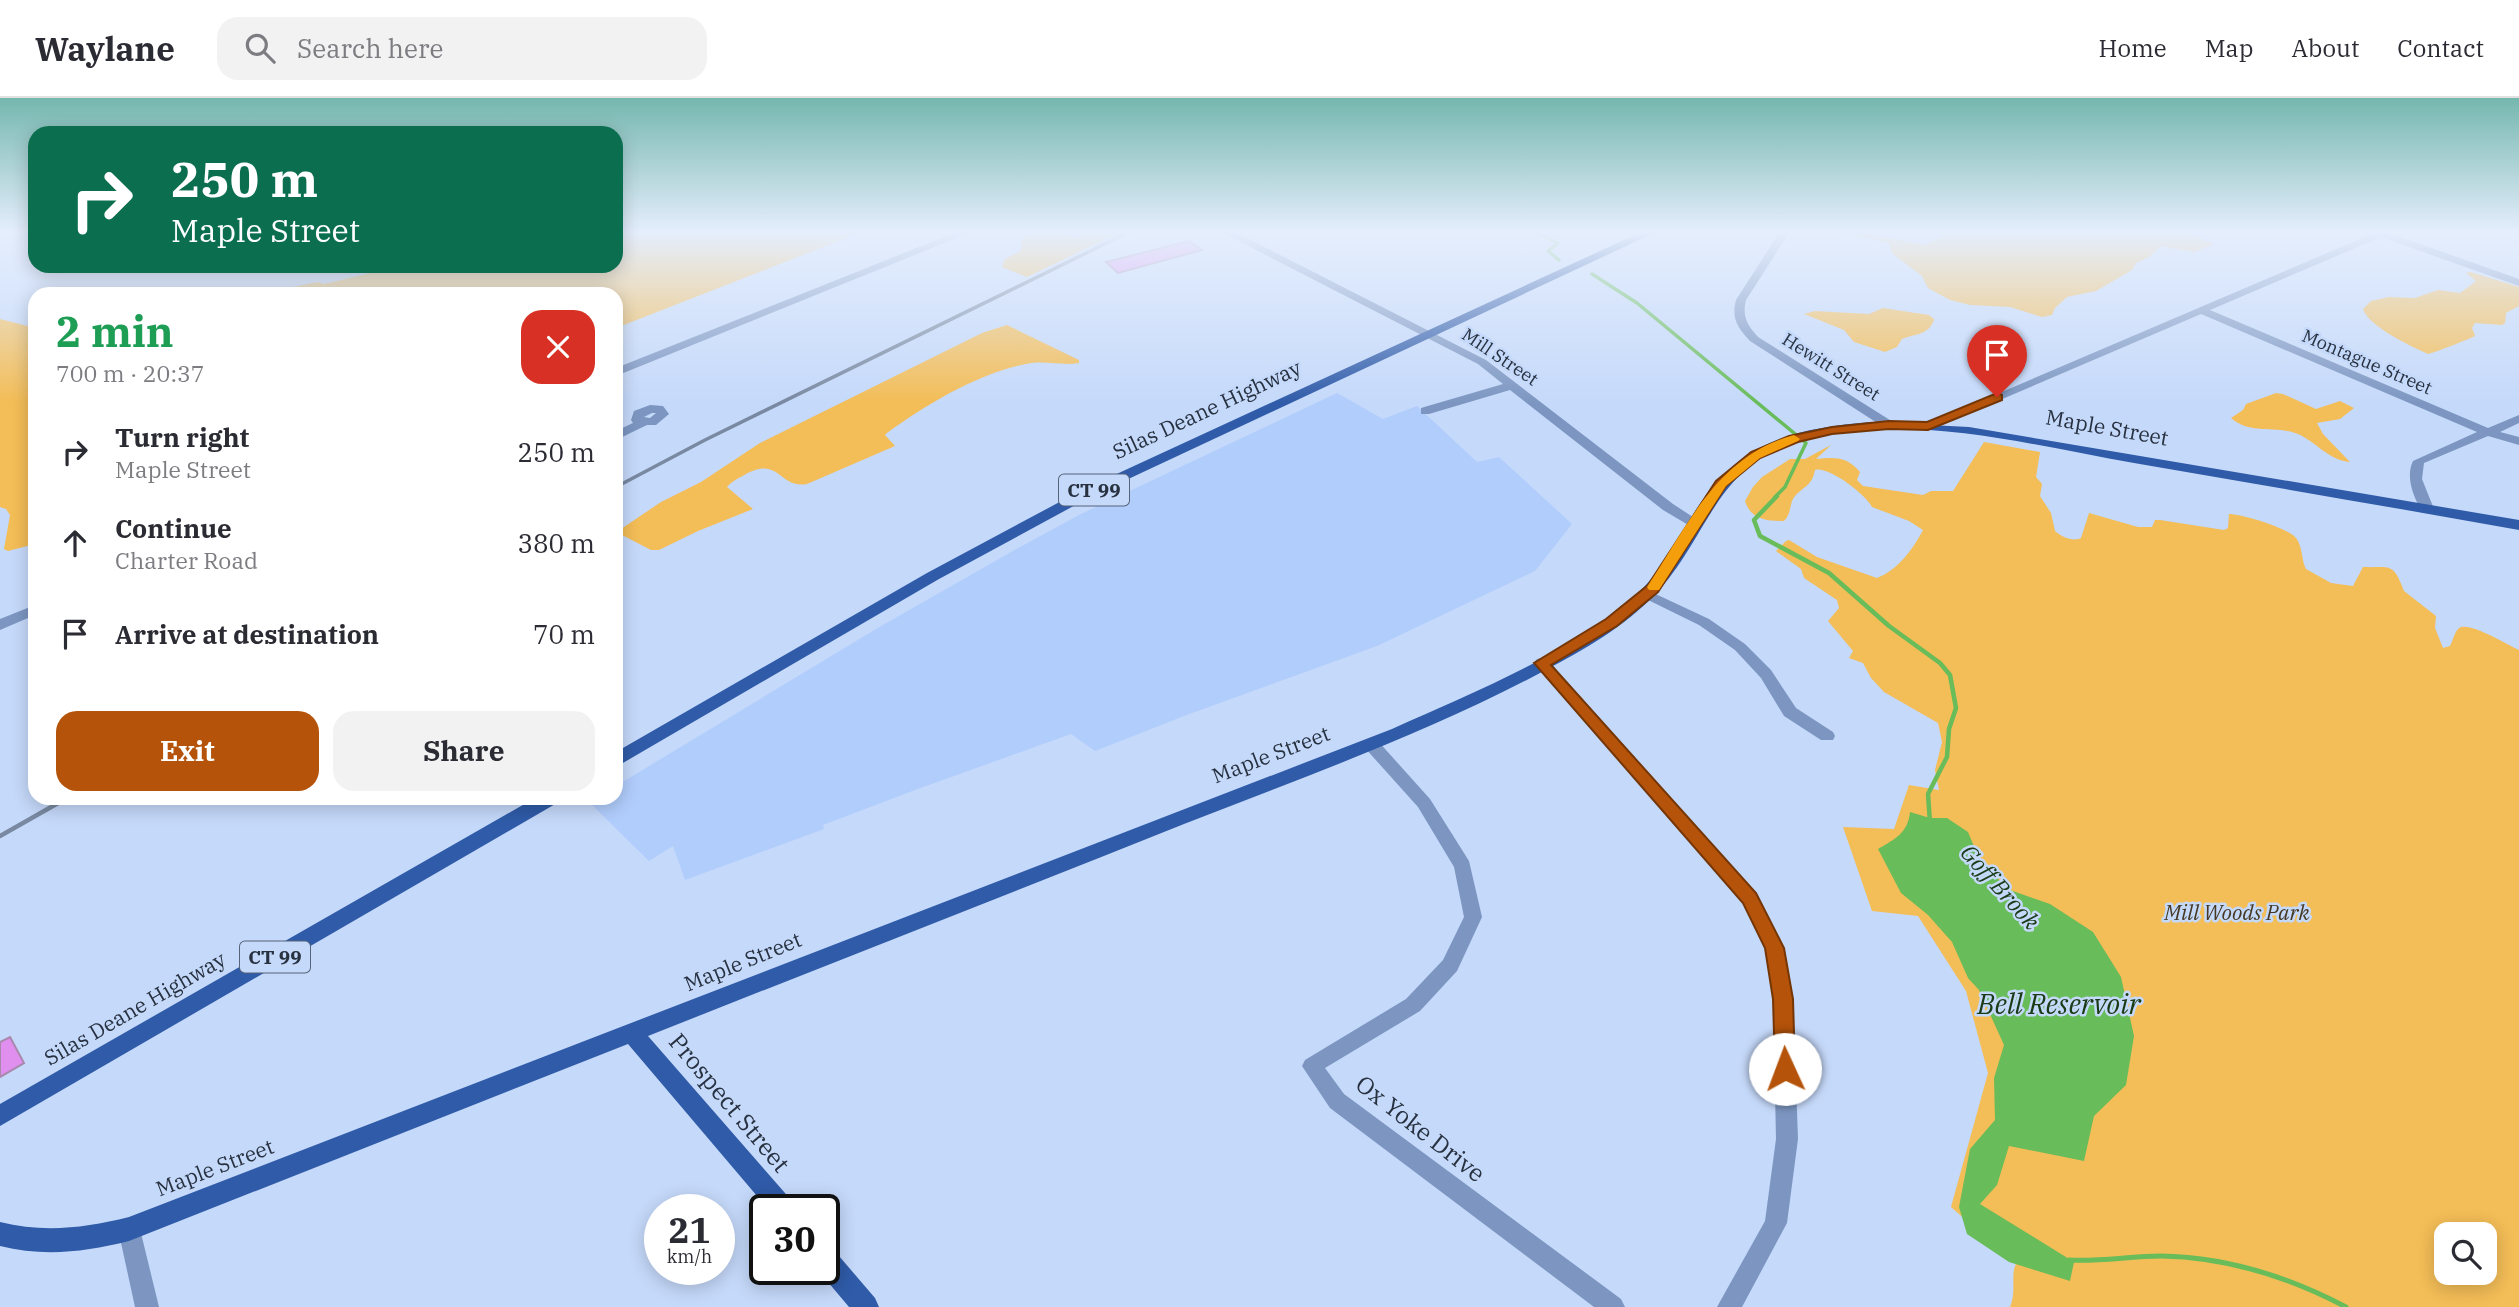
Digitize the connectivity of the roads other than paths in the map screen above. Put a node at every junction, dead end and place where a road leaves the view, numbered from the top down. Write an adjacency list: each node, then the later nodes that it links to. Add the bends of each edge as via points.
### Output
1 (823, 289): 8 (street)
2 (1341, 289): 7 (street, Mill Street)
3 (1527, 289): 7 (main road, Silas Deane Highway / CT 99)
4 (1748, 289): 13 (street, Hewitt Street, via 1738,312 1742,326 1769,350)
5 (2252, 289): 6 (street)
6 (2202, 311): 14 (street); 16 (street, Montague Street)
7 (1430, 334): 9 (street, Mill Street, via 1482,362); 27 (main road, Silas Deane Highway / CT 99, via 1071,502 933,576)
8 (623, 369)
9 (1514, 386): 10 (street); 19 (street, Mill Street, via 1668,507)
10 (1425, 411)
11 (2519, 419): 16 (street)
12 (643, 422): 15 (street)
13 (1889, 425): 14 (main road, Maple Street); 19 (main road, Maple Street, via 1799,437 1755,455 1721,484)
14 (1928, 426): 18 (main road, Maple Street)
15 (623, 432)
16 (2487, 432): 17 (street, Montague Street); 18 (street, via 2419,461 2415,476)
17 (2519, 441)
18 (2427, 509): 20 (main road, Maple Street)
19 (1695, 523): 21 (main road, Maple Street)
20 (2519, 525)
21 (1647, 594): 24 (main road, Maple Street, via 1611,623); 25 (street, via 1704,622 1740,647 1766,674 1790,712)
22 (28, 613): 23 (street)
23 (0, 625)
24 (1542, 663): 26 (main road, Maple Street); 38 (street, via 1750,898 1774,948 1783,999 1787,1139 1776,1223)
25 (1827, 736)
26 (1371, 744): 29 (main road, Maple Street); 37 (street, Ox Yoke Drive, via 1424,803 1463,866 1473,916 1450,965 1413,1005 1312,1066 1337,1101)
27 (623, 756)
28 (538, 805): 30 (main road, Silas Deane Highway / CT 99)
29 (633, 1034): 31 (main road, Prospect Street); 32 (main road, Maple Street)
30 (0, 1116)
31 (770, 1194)
32 (129, 1229): 33 (main road, Maple Street, via 65,1242); 35 (street)
33 (0, 1234)
34 (840, 1277): 36 (main road)
35 (147, 1307)
36 (866, 1307)
37 (1613, 1307)
38 (1729, 1307)

